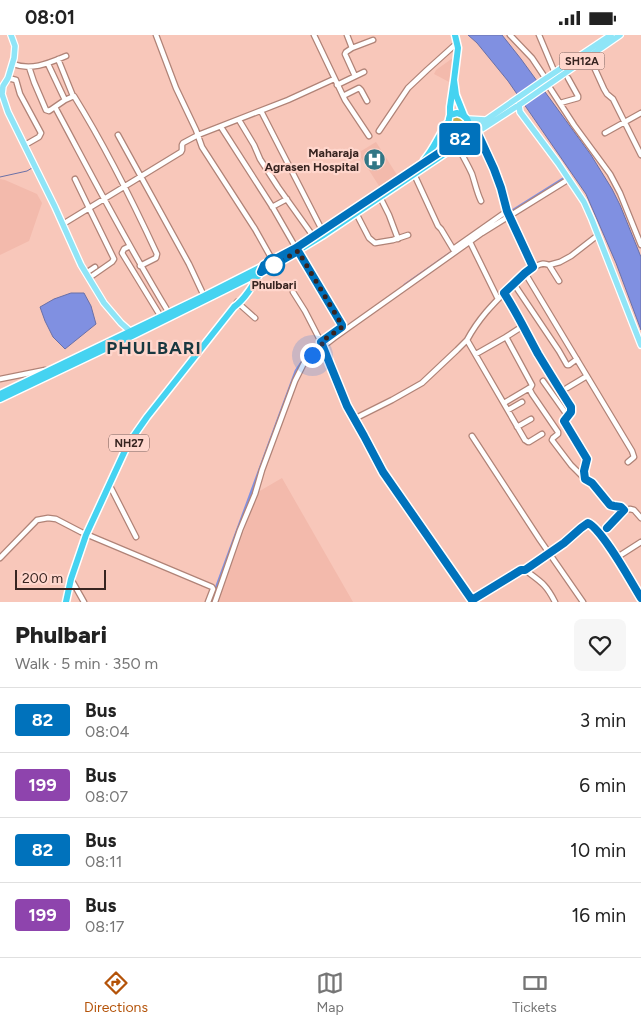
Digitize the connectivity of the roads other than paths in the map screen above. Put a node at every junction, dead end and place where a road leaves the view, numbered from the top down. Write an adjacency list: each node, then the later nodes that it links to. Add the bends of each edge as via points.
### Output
1 (11, 35): 16 (main road, via 15,46)
2 (156, 35): 48 (street)
3 (314, 35): 24 (street)
4 (347, 35): 12 (street)
5 (455, 35): 11 (highway, NH27)
6 (510, 35): 26 (street, via 534,61)
7 (539, 35): 20 (street)
8 (611, 35): 20 (main road, SH12A)
9 (620, 35): 14 (main road, SH12A)
10 (372, 41): 12 (street)
11 (458, 43): 25 (highway, NH27); 44 (street, via 410,86)
12 (352, 48): 21 (street, via 345,53)
13 (66, 56): 15 (street)
14 (589, 56): 26 (main road, SH12A); 42 (street)
15 (58, 59): 17 (street); 29 (street)
16 (13, 64): 18 (street); 22 (main road)
17 (48, 64): 18 (street); 31 (street)
18 (29, 67): 35 (street, via 46,110)
19 (364, 72): 21 (street)
20 (555, 73): 26 (main road, SH12A)
21 (355, 76): 27 (street)
22 (8, 78): 28 (main road); 51 (street, via 16,80 41,133)
23 (568, 78): 33 (street, via 578,98)
24 (334, 79): 27 (street); 36 (street)
25 (454, 79): 38 (highway, NH27, via 456,95); 39 (highway, NH27)
26 (545, 83): 33 (street); 34 (main road, SH12A)
27 (337, 85): 30 (street)
28 (1, 95): 51 (main road)
29 (73, 96): 31 (street); 59 (street)
30 (343, 96): 32 (street, via 359,88); 49 (street)
31 (65, 100): 35 (street)
32 (367, 101)
33 (560, 103): 75 (street, via 610,173)
34 (520, 104): 41 (main road, SH12A); 45 (main road, SH12A); 58 (main road)
35 (55, 107): 61 (street)
36 (261, 111): 40 (street); 69 (street)
37 (641, 113): 42 (street)
38 (466, 117): 39 (highway, via 457,113); 41 (main road, via 475,121); 50 (highway, NH27)
39 (449, 119): 50 (highway, via 450,129 455,134); 54 (highway, NH27)
40 (239, 120): 43 (street); 62 (street)
41 (487, 120): 50 (main road, SH12A)
42 (624, 122): 46 (street); 53 (street)
43 (220, 127): 48 (street); 64 (street)
44 (379, 131)
45 (477, 132): 50 (main road, SH12A); 67 (street, via 494,169)
46 (605, 133)
47 (118, 135): 56 (street)
48 (198, 135): 56 (street, via 182,144 181,152); 78 (street, via 202,147)
49 (369, 136)
50 (467, 136): 52 (highway, NH27); 54 (highway, NH27)
51 (25, 145): 68 (main road)
52 (457, 145): 55 (highway, NH27); 63 (street)
53 (641, 155)
54 (418, 167): 69 (highway, NH27)
55 (414, 174): 60 (highway, NH27); 67 (street, via 438,226 453,249)
56 (141, 176): 59 (street); 93 (street)
57 (76, 179): 65 (street)
58 (568, 179): 67 (street); 71 (main road, via 584,202)
59 (124, 186): 61 (street); 80 (street, via 157,254 156,258)
60 (380, 197): 66 (highway, NH27); 73 (street)
61 (105, 198): 65 (street); 76 (street)
62 (287, 199): 64 (street); 72 (street)
63 (481, 201)
64 (272, 207): 77 (street)
65 (89, 208): 68 (street); 86 (street, via 114,259)
66 (356, 213): 73 (street, via 371,241); 77 (highway, NH27)
67 (508, 213): 74 (street); 82 (street)
68 (62, 224): 86 (main road)
69 (322, 230): 72 (highway, NH27)
70 (408, 235): 73 (street)
71 (598, 235): 79 (street, via 571,256); 104 (main road)
72 (313, 236): 77 (highway, NH27)
73 (398, 239)
74 (470, 242): 94 (street); 103 (street)
75 (641, 245)
76 (130, 246): 80 (street); 97 (street, via 122,253)
77 (297, 249): 78 (highway, NH27); 83 (highway, NH27); 103 (street, via 342,325)
78 (273, 261): 83 (highway, NH27)
79 (549, 265): 82 (street); 87 (street)
80 (140, 266): 96 (street)
81 (95, 267): 86 (street)
82 (533, 267): 84 (street)
83 (261, 268): 85 (highway, NH27); 93 (highway); 95 (highway, NH27)
84 (525, 273): 88 (street); 106 (street)
85 (254, 275): 89 (highway); 91 (highway, NH27)
86 (87, 276): 100 (main road)
87 (559, 281)
88 (514, 284): 92 (street); 106 (street, via 567,365)
89 (236, 285): 91 (highway); 100 (highway)
90 (293, 292): 103 (street)
91 (242, 293): 95 (highway, NH27)
92 (504, 293): 94 (street); 99 (street)
93 (204, 296): 96 (highway)
94 (498, 299): 102 (street, via 474,326)
95 (236, 304): 98 (street); 126 (highway, NH27, via 134,435)
96 (169, 313): 97 (highway)
97 (161, 317): 100 (highway)
98 (255, 318)
99 (523, 326): 101 (street); 118 (street, via 571,407)
100 (128, 335): 107 (highway); 114 (highway)
101 (506, 337): 105 (street); 111 (street, via 532,385)
102 (467, 340): 105 (street); 119 (street, via 422,383)
103 (322, 344): 119 (street); 139 (street, via 304,363 295,381)
104 (641, 345)
105 (476, 354): 116 (street)
106 (577, 359): 108 (street)
107 (50, 370): 109 (street); 113 (highway)
108 (587, 376): 112 (street); 124 (street, via 632,451 634,457)
109 (0, 379)
110 (543, 381): 118 (street)
111 (529, 388): 116 (street); 125 (street, via 558,432 553,441)
112 (567, 388)
113 (0, 394)
114 (0, 399)
115 (522, 402): 117 (street)
116 (504, 403): 117 (street)
117 (508, 410): 121 (street)
118 (567, 415): 125 (street, via 564,423 587,459)
119 (354, 419): 140 (street, via 383,472)
120 (531, 419): 121 (street)
121 (517, 427): 122 (street, via 528,442)
122 (542, 434)
123 (472, 436): 133 (street)
124 (628, 462)
125 (585, 479): 127 (street, via 610,505)
126 (109, 484): 130 (highway, NH27); 131 (street)
127 (624, 510): 128 (street, via 634,510); 129 (street)
128 (641, 518)
129 (600, 534): 133 (street, via 588,523); 135 (street)
130 (86, 535): 134 (street, via 56,519 42,518); 137 (highway, NH27); 143 (street, via 212,587)
131 (136, 537)
132 (641, 543): 135 (street)
133 (549, 553): 136 (street); 146 (street)
134 (0, 558)
135 (616, 558): 138 (street)
136 (525, 570): 140 (street); 145 (street, via 544,583)
137 (71, 579): 141 (highway, NH27); 142 (street)
138 (641, 598)
139 (216, 600): 144 (street)
140 (472, 601)
141 (66, 602)
142 (84, 602)
143 (208, 602)
144 (221, 602)
145 (555, 602)
146 (582, 602)

